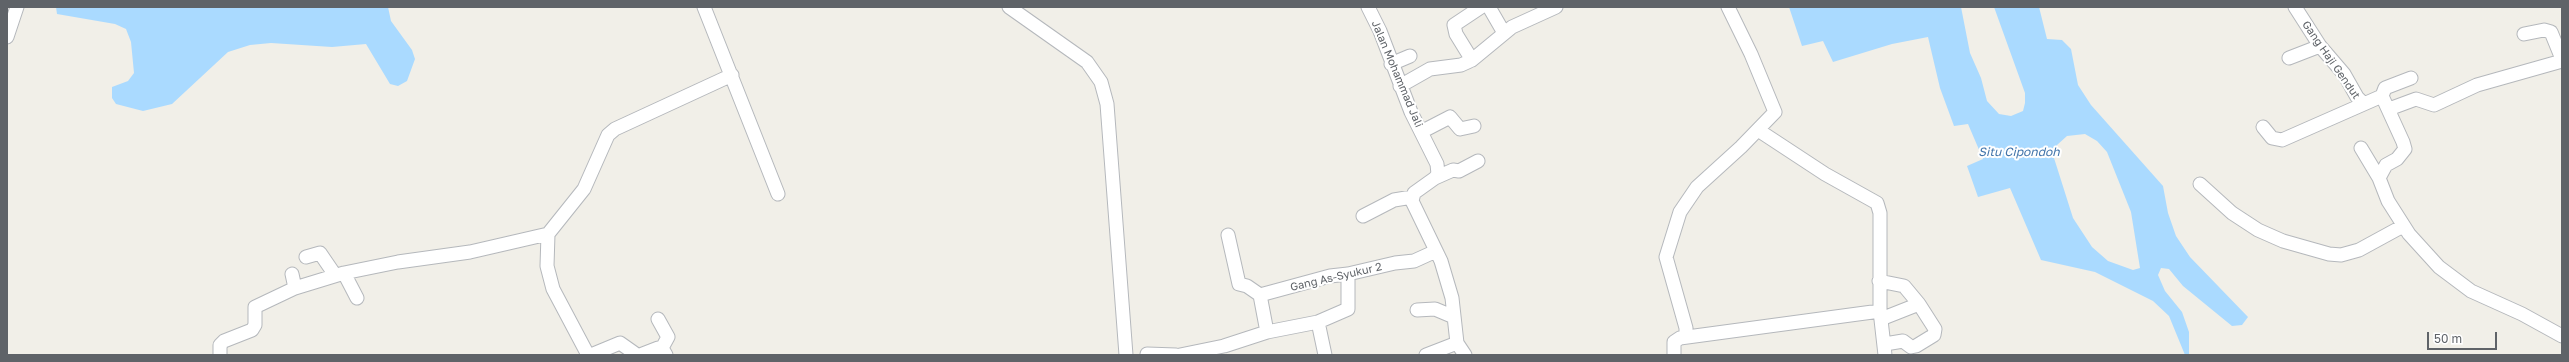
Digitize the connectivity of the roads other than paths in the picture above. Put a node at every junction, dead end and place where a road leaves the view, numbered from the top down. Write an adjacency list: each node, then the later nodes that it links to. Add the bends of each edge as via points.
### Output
1 (17, 7): 12 (street)
2 (704, 7): 19 (street)
3 (1009, 7): 67 (street, via 1087,62 1101,82 1107,104)
4 (1368, 7): 18 (street, Jalan Mohammad Jali, via 1380,31)
5 (1481, 7): 16 (street, via 1454,25 1456,34)
6 (1489, 7): 10 (street)
7 (1556, 7): 10 (street, via 1525,20)
8 (1728, 7): 27 (street, via 1775,106 1773,116)
9 (2295, 7): 13 (street, Gang Haji Gendut)
10 (1504, 33): 16 (street)
11 (2524, 34): 17 (street, via 2544,30 2551,32)
12 (7, 36)
13 (2320, 46): 15 (street); 23 (street, Gang Haji Gendut, via 2344,74 2356,97)
14 (1410, 56): 18 (street)
15 (2289, 58)
16 (1472, 60): 21 (street, via 1461,65 1430,69)
17 (2562, 60): 24 (street, via 2476,85 2434,105 2416,100)
18 (1391, 64): 21 (street, Jalan Mohammad Jali)
19 (732, 75): 34 (street); 38 (street, via 615,129 608,135 584,188)
20 (2411, 78): 22 (street, via 2385,88)
21 (1400, 86): 28 (street, Jalan Mohammad Jali)
22 (2382, 96): 23 (street, Gang Haji Gendut); 24 (street)
23 (2363, 103): 26 (street, via 2282,140 2272,138)
24 (2389, 109): 32 (street, via 2405,150 2381,170)
25 (1474, 126): 28 (street, via 1460,128 1450,117)
26 (2263, 127)
27 (1758, 130): 45 (street, via 1825,174 1877,203 1880,214); 57 (street, via 1697,187 1680,212 1666,257 1686,328)
28 (1421, 132): 31 (street, Jalan Mohammad Jali, via 1437,164 1438,174)
29 (2361, 148): 32 (street)
30 (1478, 161): 31 (street, via 1459,171 1453,170)
31 (1435, 178): 35 (street)
32 (2379, 178): 37 (street, via 2388,201)
33 (2200, 184): 37 (street, via 2232,213 2258,230 2283,241 2329,254 2359,250)
34 (778, 194)
35 (1412, 196): 36 (street, via 1394,200); 40 (street, via 1413,205)
36 (1363, 216)
37 (2403, 226): 56 (street, via 2430,258 2458,283)
38 (548, 234): 43 (street, via 470,252 398,262); 64 (street, via 547,266 551,284)
39 (1228, 235): 47 (street, via 1239,284)
40 (1436, 251): 44 (street, Gang As-Syukur 2, via 1414,261); 52 (street, via 1450,290)
41 (306, 257): 43 (street, via 320,253)
42 (292, 274): 46 (street)
43 (340, 274): 46 (street); 48 (street)
44 (1348, 274): 47 (street, Gang As-Syukur 2, via 1330,276); 54 (street, via 1348,309)
45 (1879, 281): 49 (street, via 1904,286); 51 (street)
46 (295, 288): 63 (street, via 255,307 255,325 252,330 224,341 220,345)
47 (1260, 295): 55 (street)
48 (357, 298)
49 (1919, 304): 51 (street); 59 (street, via 1932,324 1934,335 1911,347 1903,341)
50 (1417, 310): 52 (street, via 1435,309)
51 (1880, 315): 57 (street); 59 (street)
52 (1454, 317): 58 (street)
53 (658, 319): 61 (street, via 668,337)
54 (1318, 322): 55 (street); 70 (street)
55 (1267, 332): 60 (street)
56 (2562, 336)
57 (1686, 337): 73 (street, via 1676,340 1673,346)
58 (1457, 343): 71 (street); 72 (street)
59 (1885, 350)
60 (1224, 351): 69 (street)
61 (664, 352): 66 (street)
62 (1147, 354): 68 (street)
63 (220, 355)
64 (588, 355)
65 (591, 355): 66 (street, via 620,343)
66 (638, 355)
67 (1126, 355)
68 (1176, 355)
69 (1180, 355)
70 (1325, 355)
71 (1426, 355)
72 (1465, 355)
73 (1674, 355)

